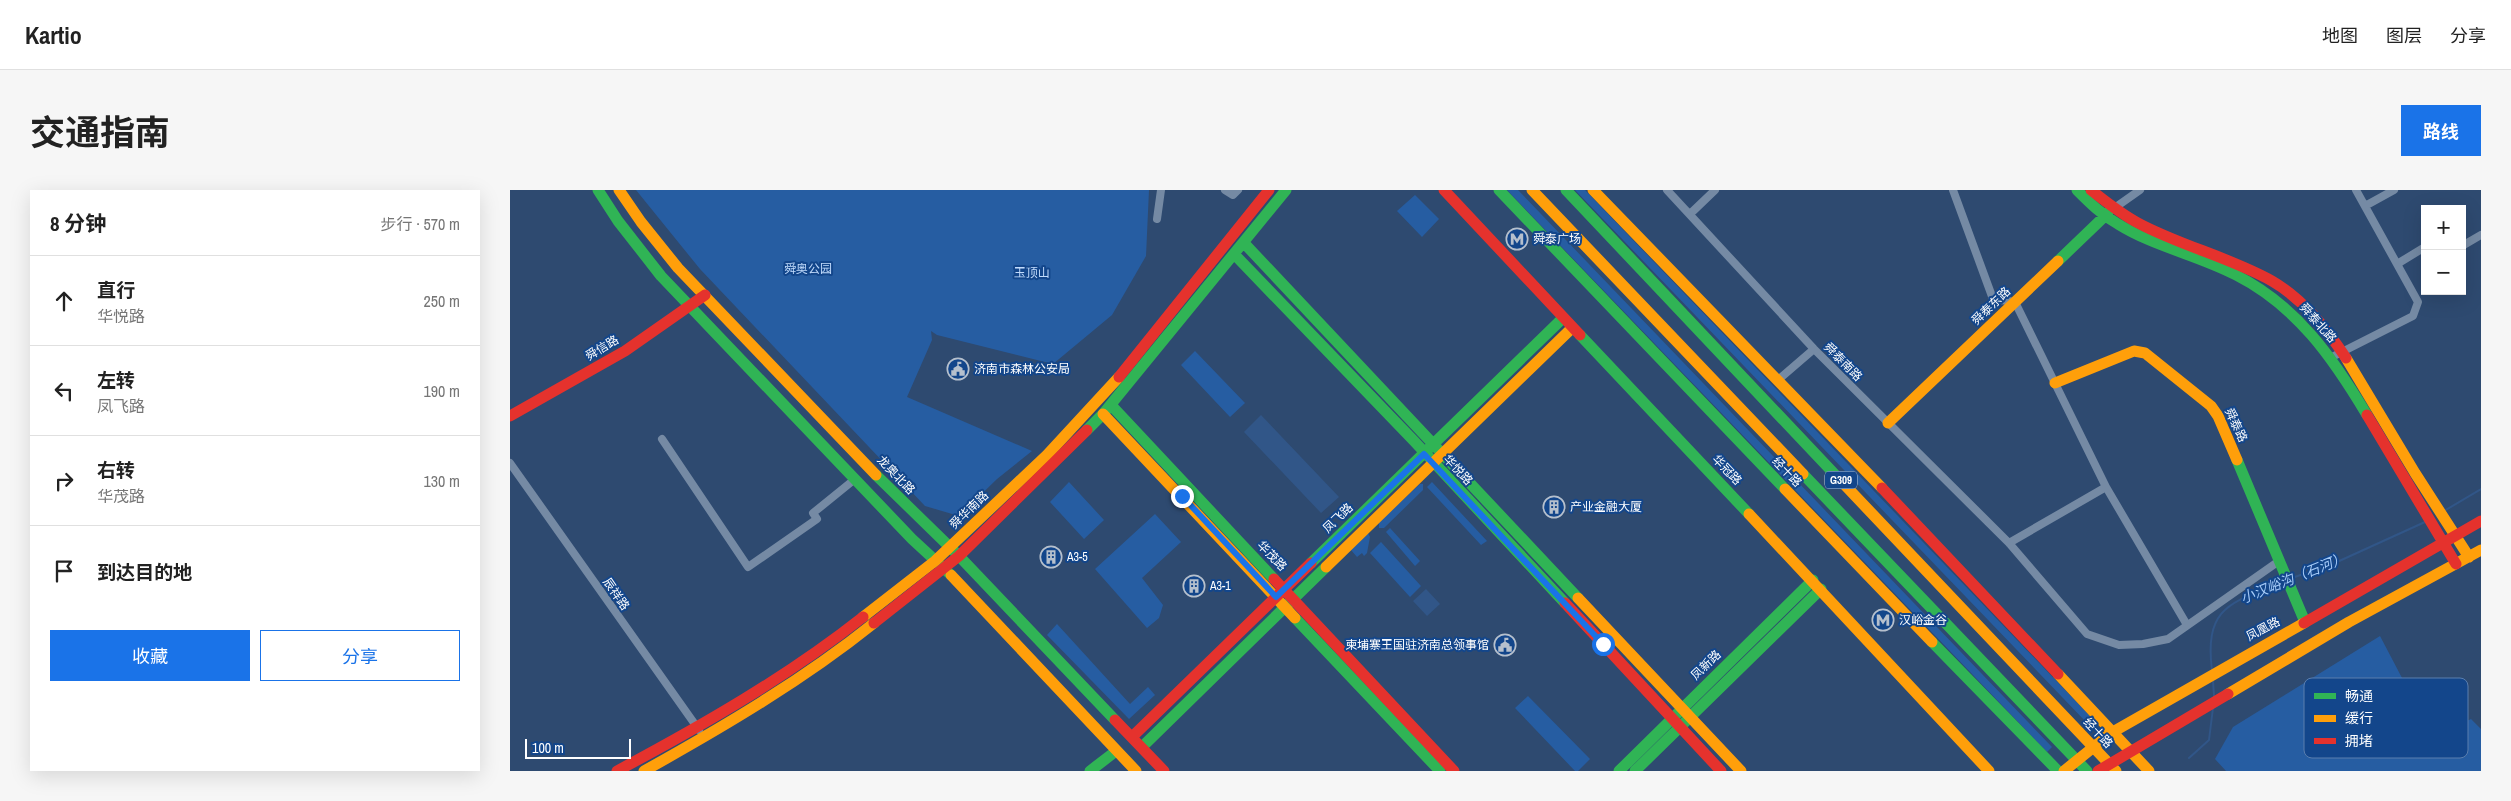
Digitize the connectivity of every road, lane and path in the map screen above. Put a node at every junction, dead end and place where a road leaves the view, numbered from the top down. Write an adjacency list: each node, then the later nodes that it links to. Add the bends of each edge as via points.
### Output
1 (598, 190): 34 (main road, via 648,260)
2 (619, 190): 32 (main road, 龙奥北路, via 659,245)
3 (1162, 190): 25 (street)
4 (1225, 190): 5 (street, via 1232,195)
5 (1238, 190)
6 (1269, 190): 57 (main road, 舜华南路, via 1123,373 1047,455)
7 (1286, 190): 27 (main road, 舜华南路)
8 (1444, 190): 35 (main road, 华冠路)
9 (1499, 190): 95 (main road, 经十路)
10 (1532, 190): 81 (main road, 经十路 / G309)
11 (1566, 190): 78 (main road, 经十路 / G309)
12 (1593, 190): 40 (main road, 经十路)
13 (1667, 190): 23 (street, 舜泰南路)
14 (1715, 190): 23 (street)
15 (1953, 190): 33 (street, via 1993,299)
16 (2077, 190): 24 (main road, 舜泰北路)
17 (2091, 190): 22 (main road)
18 (2140, 190): 22 (street)
19 (2356, 190): 21 (street)
20 (2394, 190): 21 (street)
21 (2365, 206): 31 (street)
22 (2114, 209): 24 (main road, 舜泰东路); 38 (main road, via 2267,278 2298,299)
23 (1690, 214): 37 (street, 舜泰南路)
24 (2104, 216): 33 (main road, 舜泰东路); 39 (main road, 舜泰北路, via 2117,226 2258,287 2304,326)
25 (1156, 219)
26 (2481, 235): 28 (street)
27 (1244, 243): 30 (main road, 舜华南路); 47 (main road)
28 (2466, 244)
29 (2421, 249): 31 (street)
30 (1234, 254): 42 (main road, 舜华南路); 48 (main road, 华悦路)
31 (2396, 264): 38 (street, via 2418,302 2413,316)
32 (704, 295): 34 (main road, 舜信路); 57 (main road, 龙奥北路, via 895,495)
33 (2015, 302): 41 (street); 45 (main road, 舜泰东路)
34 (690, 306): 44 (main road, 舜信路, via 625,351); 51 (main road)
35 (1563, 318): 36 (main road, 华冠路); 47 (main road, 凤飞路)
36 (1572, 328): 49 (main road); 64 (main road, 华冠路)
37 (1814, 349): 40 (street); 45 (street, 舜泰南路)
38 (2342, 351): 39 (street); 54 (main road)
39 (2330, 358): 56 (main road, 舜泰北路)
40 (1778, 380): 75 (main road, 经十路)
41 (2055, 383): 52 (street); 61 (main road, 舜泰路, via 2134,351 2145,353 2211,406 2218,416)
42 (1111, 405): 43 (main road, 舜华南路); 65 (main road, 华茂路)
43 (1103, 414): 59 (main road, 舜华南路); 66 (main road, 华茂路)
44 (510, 416)
45 (1888, 423): 55 (street, 舜泰南路)
46 (662, 439): 51 (street, via 748,567 817,519 813,513)
47 (1432, 445): 48 (main road, 凤飞路); 49 (main road)
48 (1424, 454): 49 (main road, 华悦路); 65 (main road, 凤飞路)
49 (1437, 459): 67 (main road); 70 (main road); 71 (main road, 华悦路)
50 (510, 463): 74 (street, 辰祥路)
51 (855, 479): 62 (main road)
52 (2106, 487): 55 (street); 69 (street)
53 (2481, 521): 54 (main road, 凤凰路)
54 (2455, 536): 56 (main road, 凤凰路); 60 (main road)
55 (2009, 543): 69 (street, 舜泰南路, via 2087,634 2119,645 2143,644 2168,639)
56 (2443, 543): 63 (main road, 舜泰北路); 68 (main road, 凤凰路)
57 (950, 547): 59 (main road, 龙奥北路); 62 (main road, 舜华南路)
58 (2481, 550): 60 (main road)
59 (959, 556): 62 (main road, 舜华南路); 76 (main road, 龙奥北路)
60 (2469, 557): 63 (main road)
61 (2279, 561): 68 (main road, 舜泰路); 69 (street, 舜泰南路)
62 (940, 564): 74 (main road, 舜华南路); 79 (main road)
63 (2456, 564): 80 (main road, via 2349,622)
64 (1817, 585): 70 (main road, 凤新路); 72 (main road); 94 (main road, 华冠路)
65 (1284, 588): 66 (main road, 凤飞路); 67 (main road, 华茂路)
66 (1276, 597): 67 (main road, 华茂路); 76 (main road, 凤飞路)
67 (1290, 603): 77 (main road); 83 (main road, 华茂路); 89 (main road, 华茂路)
68 (2305, 622): 75 (main road, 凤凰路)
69 (2187, 625)
70 (1681, 709): 71 (main road, 凤新路); 72 (main road)
71 (1672, 718): 73 (main road, 华悦路); 90 (main road, 凤新路)
72 (1690, 718): 73 (main road); 93 (main road)
73 (1680, 728): 91 (main road); 92 (main road, 华悦路)
74 (701, 733): 84 (main road, 舜华南路); 85 (main road, 舜华南路)
75 (2111, 733): 78 (main road, 凤凰路); 80 (main road, 经十路)
76 (1132, 737): 77 (main road, 龙奥北路)
77 (1142, 747): 88 (main road, 龙奥北路)
78 (2093, 747): 81 (main road, 凤凰路); 82 (main road, 经十路 / G309)
79 (1116, 751): 86 (main road); 87 (main road)
80 (2129, 752): 82 (main road); 99 (main road, 经十路)
81 (2077, 760): 96 (main road, 凤凰路); 97 (main road, G309)
82 (2112, 768): 98 (main road)
83 (1437, 770)
84 (617, 771)
85 (644, 771)
86 (1090, 771)
87 (1136, 771)
88 (1164, 771)
89 (1454, 771)
90 (1620, 771)
91 (1636, 771)
92 (1721, 771)
93 (1741, 771)
94 (1988, 771)
95 (2058, 771)
96 (2064, 771)
97 (2087, 771)
98 (2098, 771)
99 (2149, 771)

